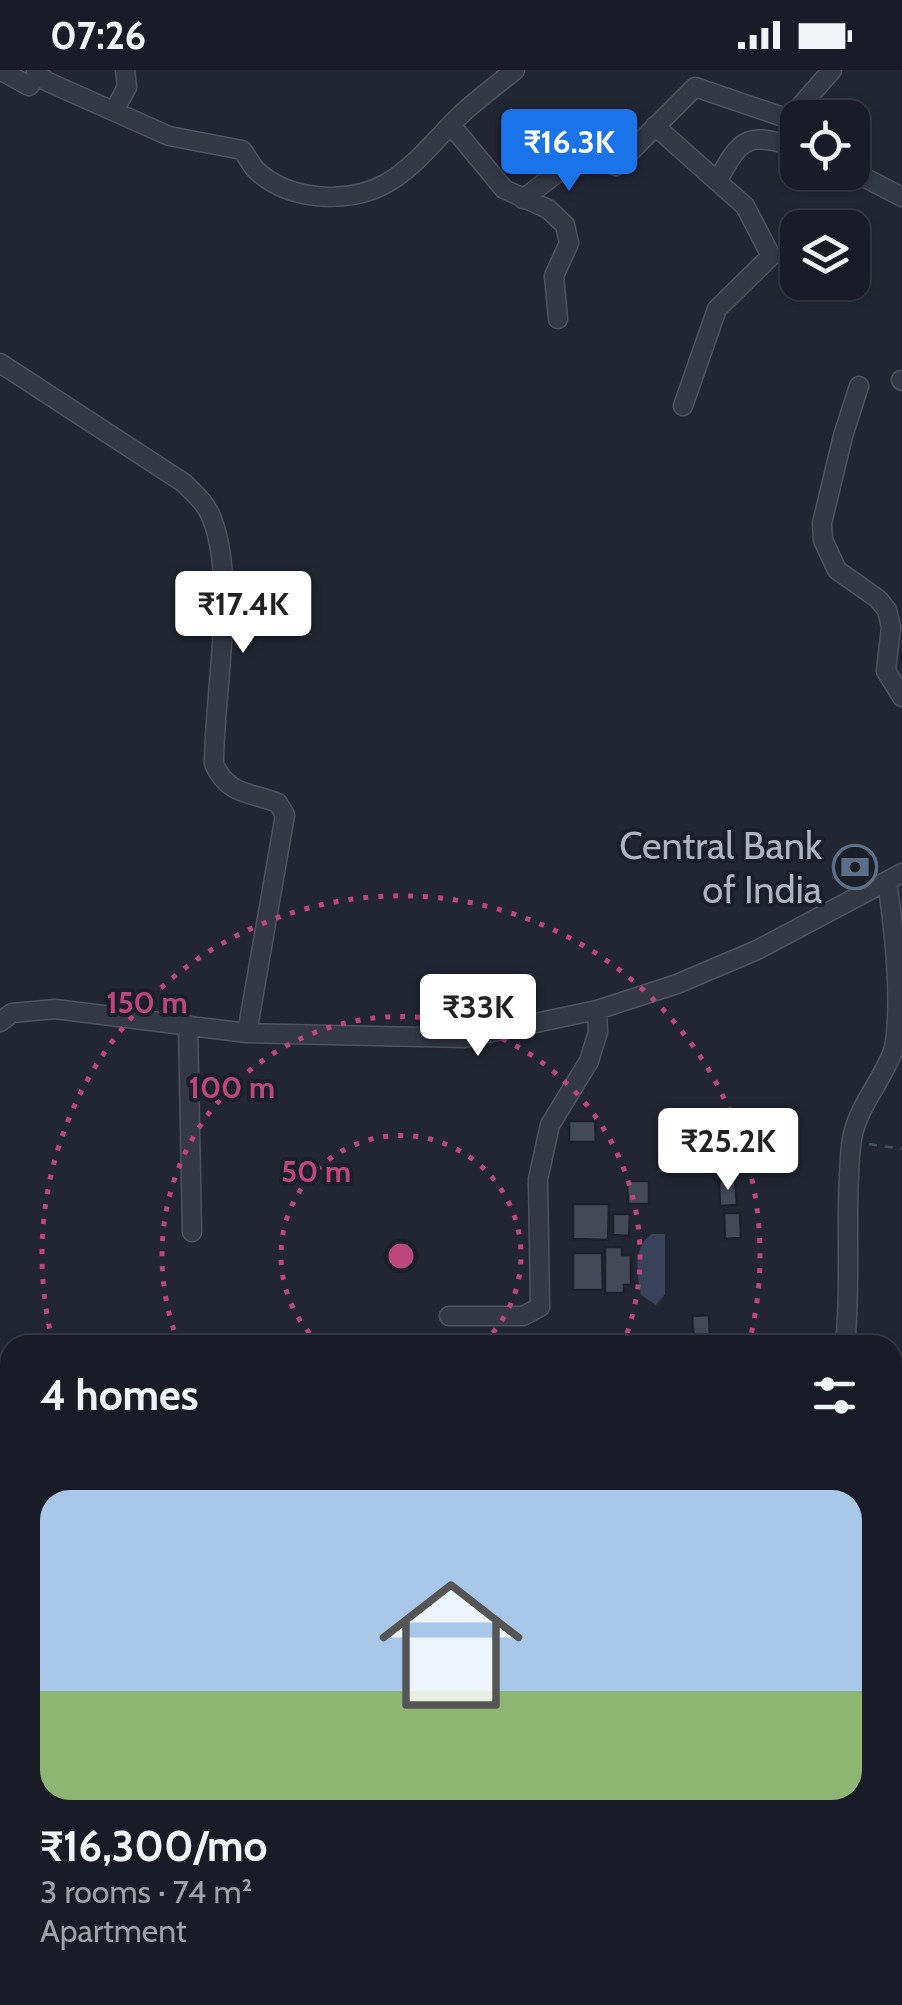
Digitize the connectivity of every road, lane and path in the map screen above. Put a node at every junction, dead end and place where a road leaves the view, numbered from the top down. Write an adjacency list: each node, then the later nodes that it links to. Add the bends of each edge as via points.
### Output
1 (0, 70): 5 (street, via 29,86)
2 (125, 70): 6 (street, via 127,87)
3 (516, 70): 7 (street)
4 (832, 70): 8 (street, via 789,118 694,87)
5 (37, 72): 6 (street)
6 (114, 111): 7 (street, via 187,142 242,150 265,177 325,198 386,184)
7 (451, 125): 13 (street, via 504,189)
8 (655, 126): 10 (street); 13 (street, via 616,166 584,153)
9 (780, 142): 10 (street, via 737,145)
10 (718, 180): 17 (street, via 745,206 771,256 717,309)
11 (870, 181): 12 (street)
12 (902, 197)
13 (523, 199): 14 (street, via 548,208 565,226 569,243 554,276)
14 (558, 319)
15 (0, 364): 23 (street, via 184,483 212,518 224,581 214,764 234,790 278,802 286,815)
16 (859, 386): 18 (street, via 842,436 823,540 838,570 887,610 886,670)
17 (683, 406)
18 (902, 697)
19 (894, 877): 20 (street, via 757,950); 24 (street)
20 (598, 1010): 23 (street, via 464,1038); 28 (street, via 589,1062 550,1125 538,1179 540,1307 523,1316)
21 (0, 1022): 22 (street, via 12,1014 55,1009)
22 (188, 1025): 23 (street); 27 (street)
23 (247, 1033)
24 (898, 1048): 25 (street)
25 (851, 1141): 26 (path); 29 (street)
26 (902, 1149)
27 (192, 1232)
28 (448, 1316)
29 (845, 1335)

